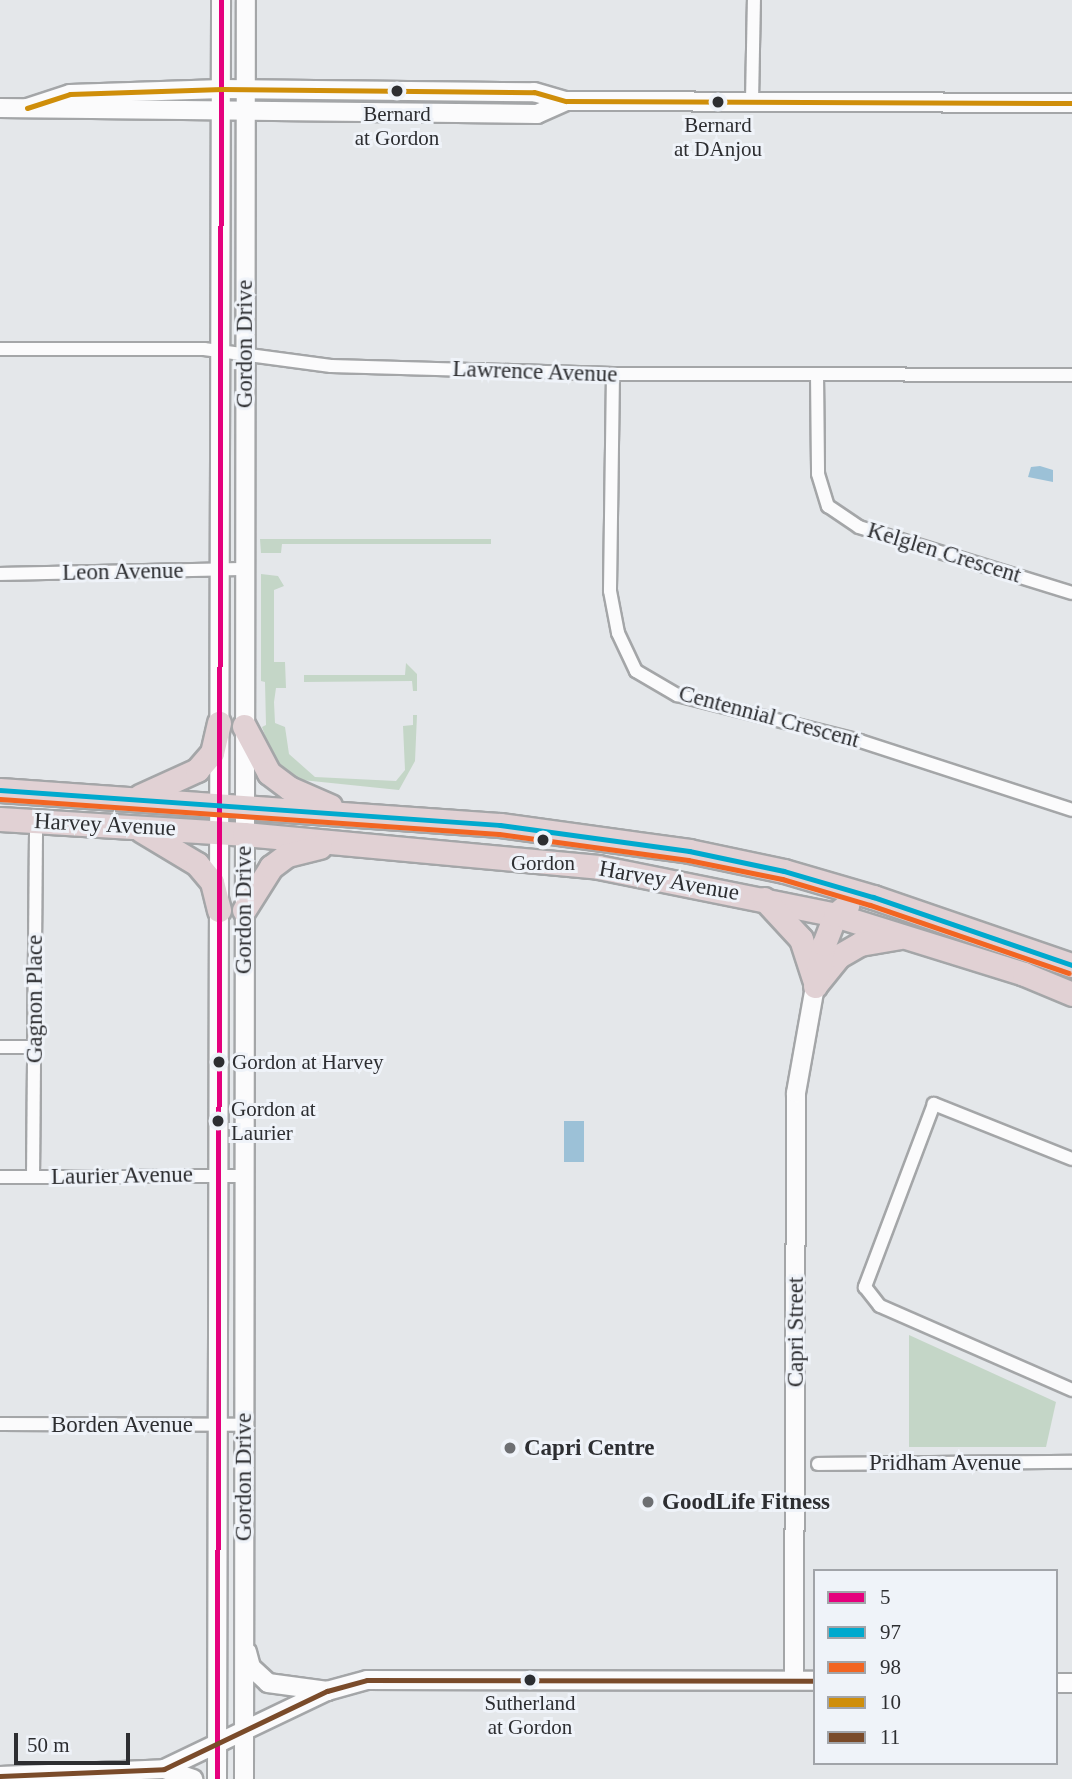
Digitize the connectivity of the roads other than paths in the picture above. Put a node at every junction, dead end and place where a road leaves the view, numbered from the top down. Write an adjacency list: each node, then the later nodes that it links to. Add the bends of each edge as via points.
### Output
1 (221, 0): 4 (main road, Gordon Drive)
2 (246, 0): 5 (main road, Gordon Drive)
3 (754, 0): 7 (street)
4 (222, 89): 5 (main road); 10 (main road, via 70,94); 11 (main road, Gordon Drive)
5 (246, 89): 6 (main road, via 534,92); 12 (main road, Gordon Drive)
6 (566, 101): 7 (main road); 12 (main road, via 537,114)
7 (752, 101): 8 (main road)
8 (1072, 103)
9 (0, 108): 10 (main road)
10 (27, 108): 11 (main road)
11 (219, 112): 12 (main road); 14 (main road, Gordon Drive)
12 (246, 112): 15 (main road, Gordon Drive)
13 (0, 349): 14 (street, Lawrence Avenue)
14 (219, 350): 15 (street, Lawrence Avenue); 20 (main road, Gordon Drive)
15 (244, 354): 16 (street, Lawrence Avenue, via 331,366); 19 (main road, Gordon Drive)
16 (613, 374): 17 (street, Lawrence Avenue); 29 (street, Centennial Crescent, via 610,591 618,633 636,671 677,695 860,740)
17 (817, 374): 18 (street, Lawrence Avenue); 22 (street, Kelglen Crescent, via 818,474 828,506 859,527)
18 (1072, 375)
19 (247, 569): 20 (street, Leon Avenue); 24 (main road, Gordon Drive)
20 (219, 571): 21 (street, Leon Avenue); 23 (main road, Gordon Drive)
21 (0, 574)
22 (1072, 593)
23 (219, 723): 26 (highway, via 212,753 197,770); 27 (main road, Gordon Drive)
24 (244, 726): 28 (main road, Gordon Drive); 30 (highway, via 269,773 289,788)
25 (0, 790): 26 (highway, Harvey Avenue)
26 (136, 797): 27 (highway, Harvey Avenue)
27 (219, 804): 28 (highway, Harvey Avenue); 34 (main road, Gordon Drive)
28 (244, 805): 30 (highway, Harvey Avenue); 35 (main road, Gordon Drive)
29 (1072, 810)
30 (346, 813): 37 (highway, Harvey Avenue, via 500,825 689,851 784,871)
31 (0, 819): 32 (highway, Harvey Avenue)
32 (36, 820): 33 (highway, Harvey Avenue); 47 (street, Gagnon Place)
33 (133, 826): 34 (highway, Harvey Avenue); 39 (highway, via 197,864 212,882)
34 (219, 832): 35 (highway, Harvey Avenue); 39 (main road, Gordon Drive)
35 (244, 834): 36 (highway, Harvey Avenue); 40 (main road, Gordon Drive)
36 (340, 842): 38 (highway, Harvey Avenue, via 598,867); 40 (highway, via 287,855 271,867)
37 (873, 897): 41 (highway, via 849,903); 43 (highway, Harvey Avenue)
38 (764, 899): 41 (highway, Harvey Avenue); 44 (highway, via 801,939)
39 (219, 910): 49 (main road, Gordon Drive)
40 (244, 910): 50 (main road, Gordon Drive)
41 (835, 915): 42 (highway, Harvey Avenue); 44 (highway)
42 (904, 936): 44 (highway, via 860,944 839,956); 45 (highway, Harvey Avenue)
43 (1072, 965)
44 (815, 986): 60 (main road, Capri Street, via 796,1093)
45 (1072, 994)
46 (0, 1047): 47 (street)
47 (34, 1048): 52 (street, Gagnon Place)
48 (1072, 1159): 53 (street, via 934,1104 865,1287 880,1306)
49 (218, 1175): 50 (street, Laurier Avenue); 52 (street, Laurier Avenue); 55 (main road, Gordon Drive)
50 (243, 1176): 56 (main road, Gordon Drive)
51 (0, 1177): 52 (street, Laurier Avenue)
52 (33, 1177)
53 (1072, 1390)
54 (0, 1424): 55 (street, Borden Avenue)
55 (217, 1425): 56 (street, Borden Avenue); 64 (main road, Gordon Drive)
56 (244, 1425): 59 (main road, Gordon Drive)
57 (1072, 1462): 58 (street, Pridham Avenue)
58 (818, 1464)
59 (245, 1641): 62 (main road, via 251,1667 268,1682); 63 (main road, Gordon Drive)
60 (794, 1681): 61 (main road); 62 (main road, via 381,1679)
61 (813, 1681)
62 (327, 1691): 63 (main road)
63 (244, 1731): 64 (main road); 69 (main road, Gordon Drive)
64 (218, 1746): 65 (main road); 68 (main road, Gordon Drive)
65 (164, 1769): 66 (main road); 67 (main road)
66 (0, 1776)
67 (193, 1779)
68 (217, 1779)
69 (244, 1779)

